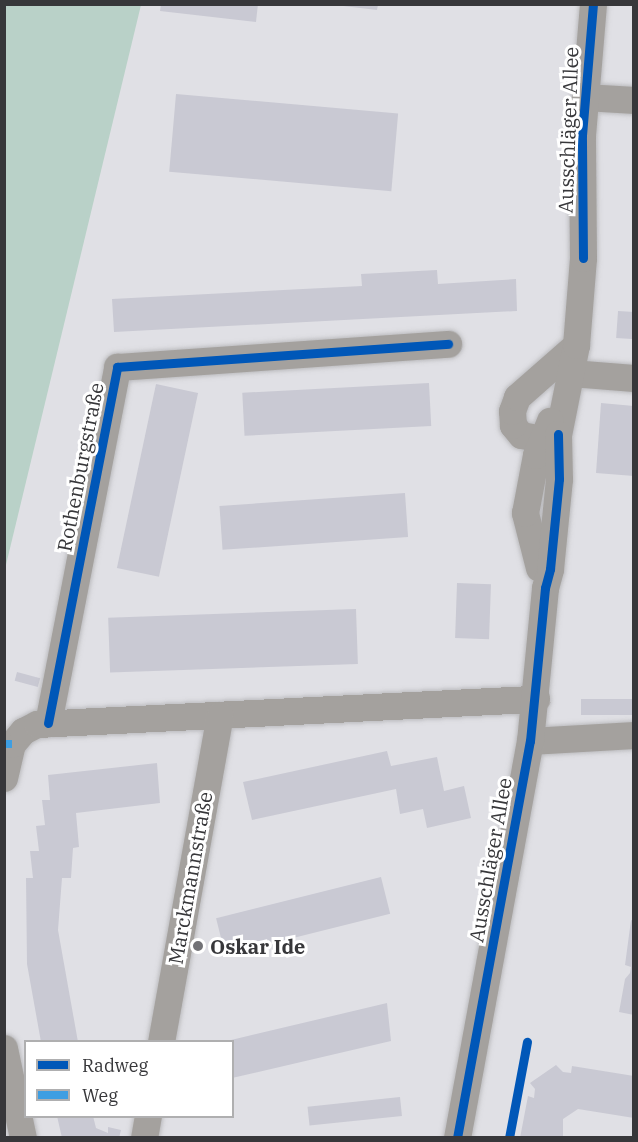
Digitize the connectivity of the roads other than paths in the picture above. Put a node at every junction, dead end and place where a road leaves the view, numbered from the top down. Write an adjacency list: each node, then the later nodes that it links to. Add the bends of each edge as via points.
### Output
1 (593, 4): 2 (street, Ausschläger Allee)
2 (585, 97): 3 (street); 5 (street, Ausschläger Allee, via 583,258)
3 (633, 100)
4 (448, 344): 12 (street, Rothenburgstraße, via 117,367)
5 (576, 345): 6 (street, Ausschläger Allee); 8 (street, via 513,405 517,431)
6 (571, 373): 7 (street); 8 (street, Ausschläger Allee); 9 (street, via 575,467 562,600)
7 (633, 378)
8 (550, 437): 9 (street, Ausschläger Allee, via 559,479 542,578)
9 (539, 666): 10 (street, Ausschläger Allee)
10 (536, 699): 11 (street); 14 (street, Ausschläger Allee)
11 (220, 715): 12 (street); 16 (street, Marckmannstraße)
12 (48, 723): 15 (street, via 28,728 12,744)
13 (633, 735): 14 (street)
14 (530, 741): 21 (street, Ausschläger Allee)
15 (4, 778)
16 (161, 1040)
17 (4, 1048): 19 (street)
18 (148, 1118): 20 (street)
19 (23, 1137)
20 (144, 1137)
21 (457, 1137)

